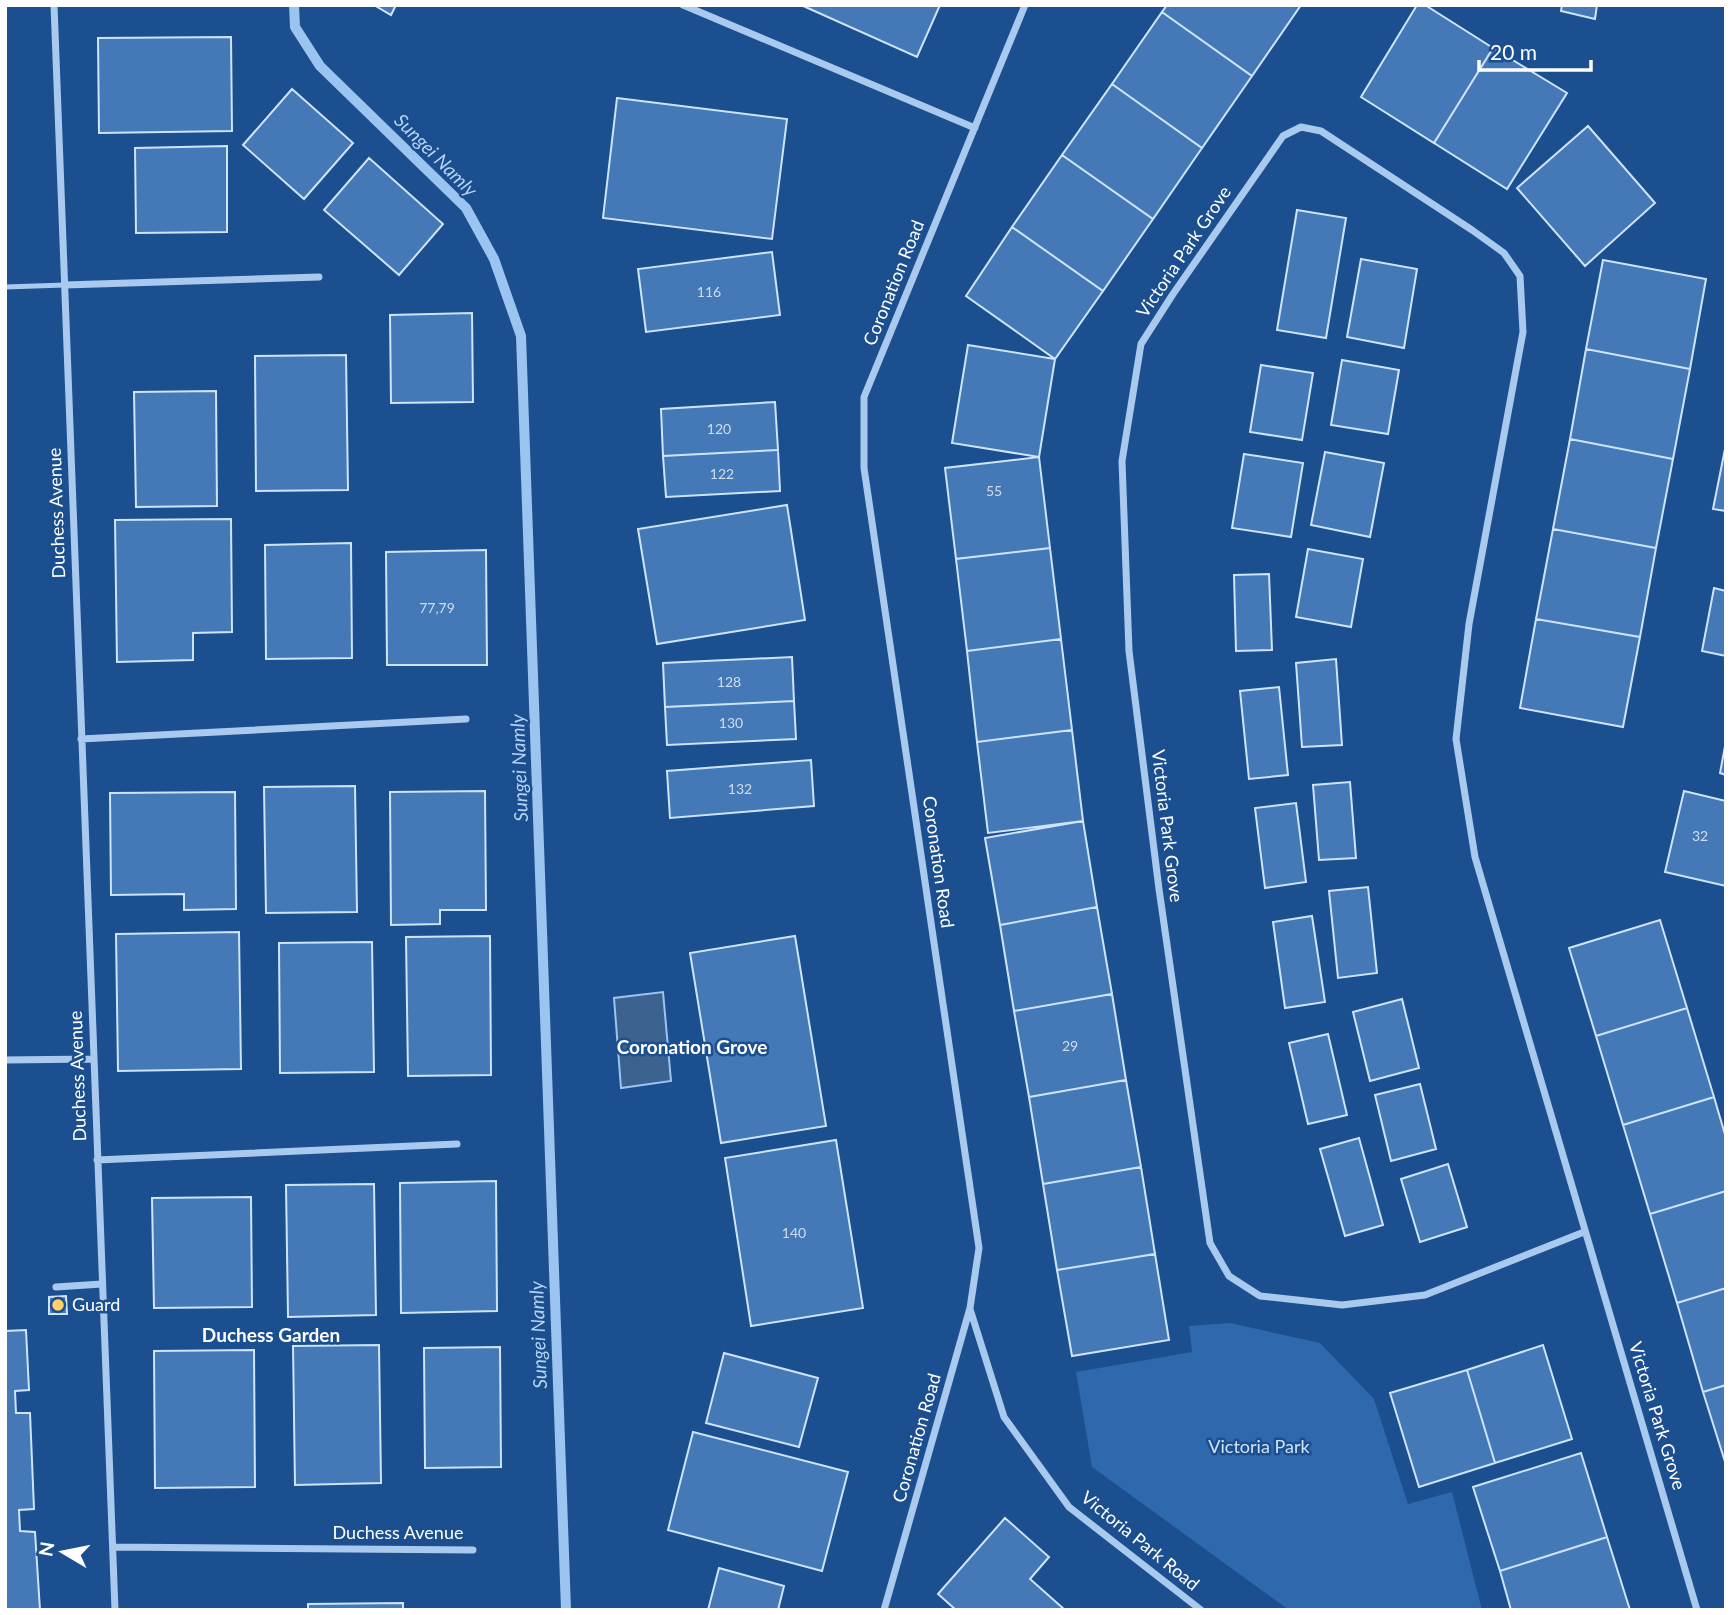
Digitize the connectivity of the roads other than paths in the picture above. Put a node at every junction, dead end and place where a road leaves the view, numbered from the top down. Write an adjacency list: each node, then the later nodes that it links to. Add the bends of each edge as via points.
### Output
1 (54, 5): 6 (street, Duchess Avenue)
2 (683, 5): 4 (street)
3 (1025, 5): 4 (street, Coronation Road)
4 (975, 128): 17 (street, Coronation Road, via 864,397 864,468 979,1248)
5 (319, 277): 6 (street)
6 (65, 285): 7 (lane); 9 (street, Duchess Avenue)
7 (5, 287)
8 (466, 719): 9 (street)
9 (81, 739): 10 (street, Duchess Avenue)
10 (93, 1059): 11 (street); 13 (street, Duchess Avenue)
11 (5, 1060)
12 (457, 1144): 13 (street, Duchess Avenue)
13 (97, 1160): 15 (street, Duchess Avenue)
14 (1584, 1232): 14 (street, Victoria Park Grove, via 1475,857 1456,739 1469,624 1523,332 1520,276 1504,253 1472,230 1321,131 1301,127 1283,136 1141,344 1122,461 1129,651 1210,1243 1229,1276 1260,1296 1342,1305 1424,1295); 23 (street, Victoria Park Grove)
15 (102, 1284): 16 (street); 18 (street, Duchess Avenue)
16 (57, 1287)
17 (970, 1308): 21 (street, Coronation Road); 22 (street, Victoria Park Road, via 1004,1417 1069,1507)
18 (113, 1547): 19 (street, Duchess Avenue); 20 (street, Duchess Avenue)
19 (472, 1550)
20 (115, 1610)
21 (884, 1610)
22 (1201, 1610)
23 (1697, 1610)

